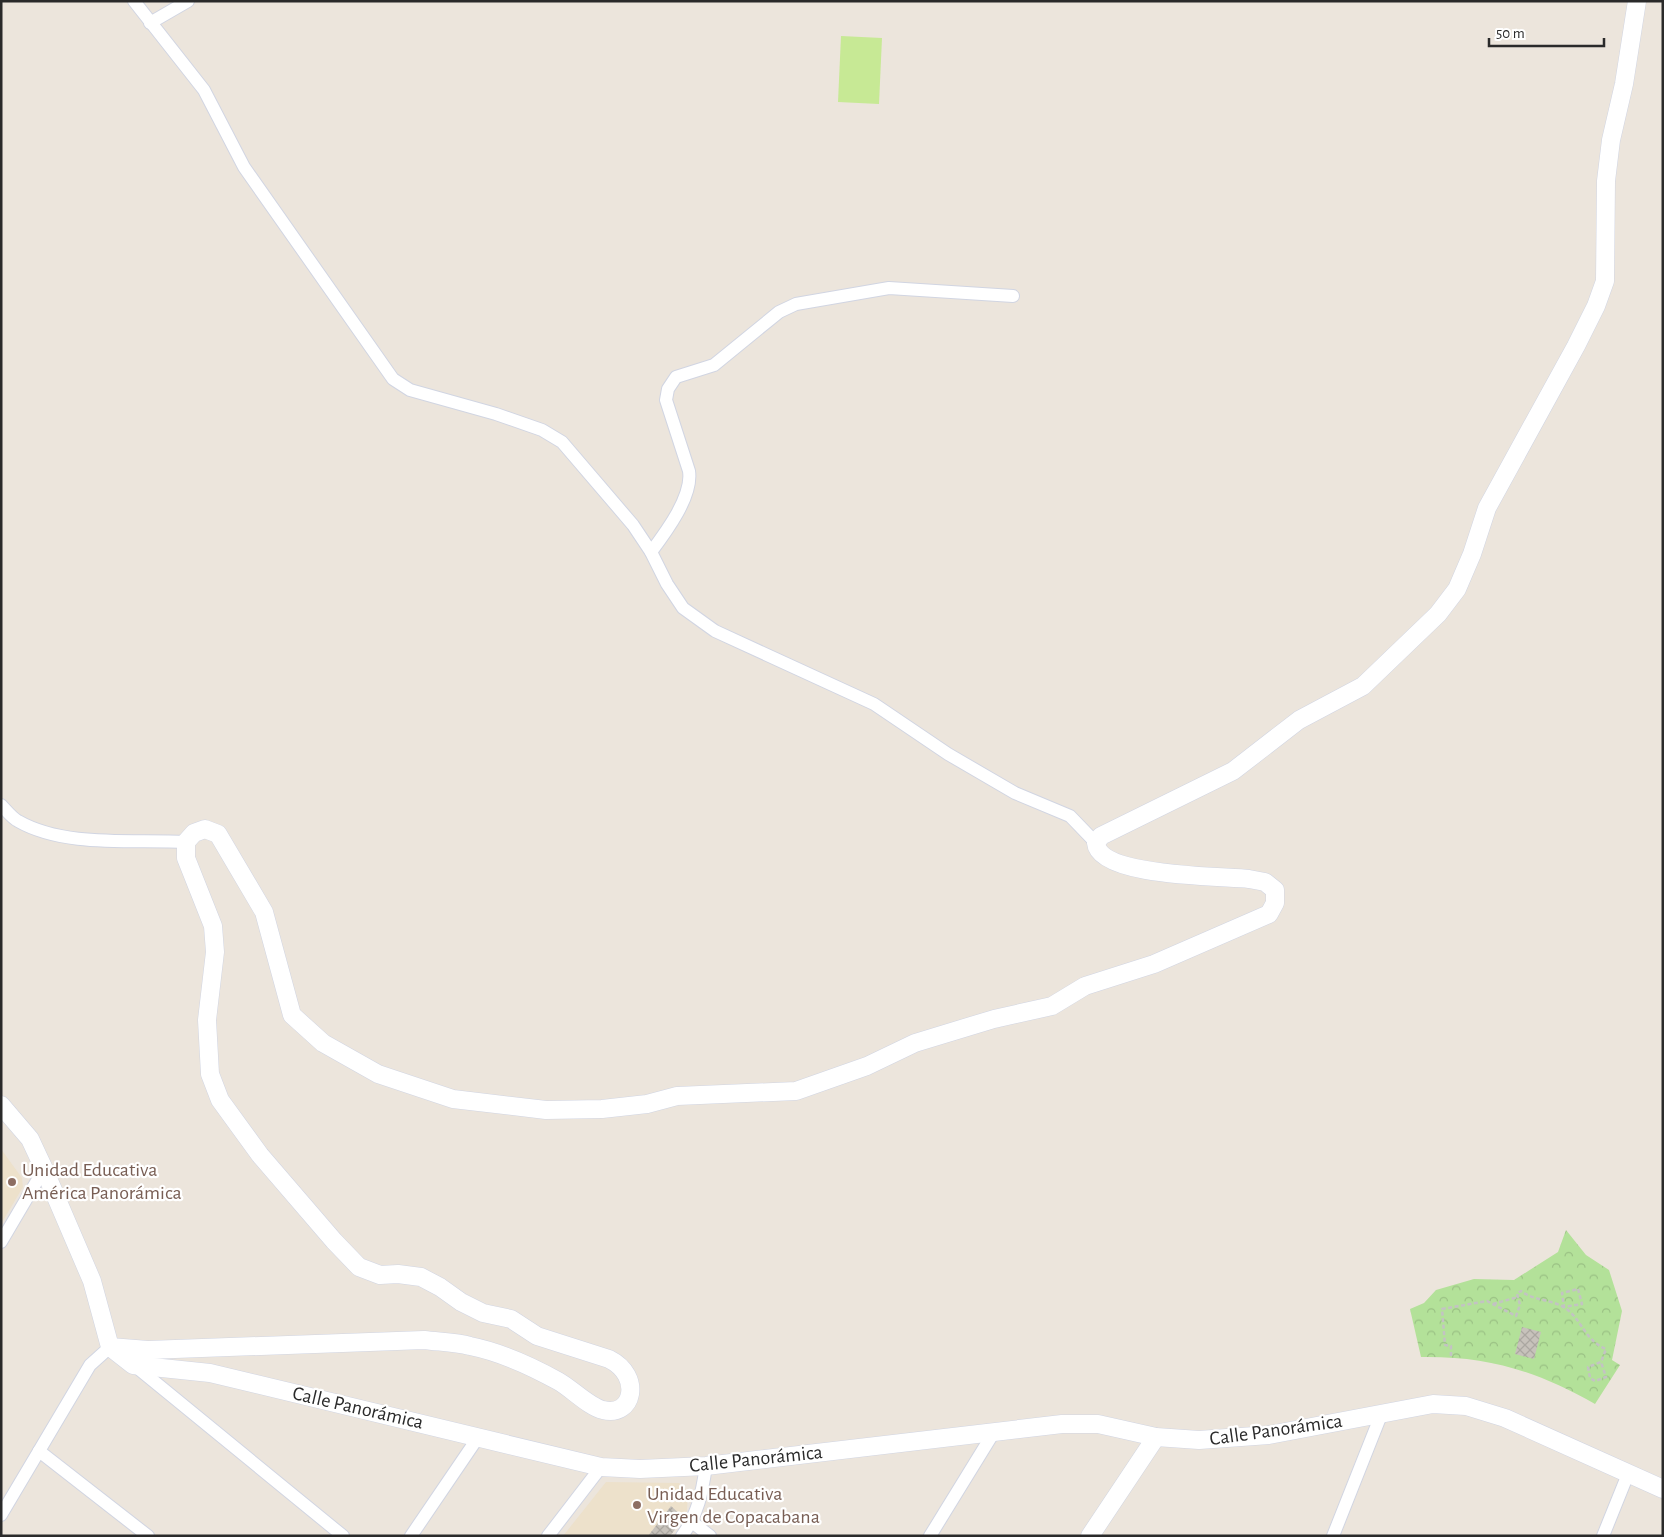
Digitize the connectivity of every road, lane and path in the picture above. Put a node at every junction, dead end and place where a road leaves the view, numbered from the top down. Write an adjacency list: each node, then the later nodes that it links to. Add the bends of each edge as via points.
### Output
1 (134, 1): 4 (street)
2 (188, 1): 4 (street)
3 (1637, 1): 9 (street, via 1606,181 1605,281 1576,346 1487,508 1457,588 1438,614 1363,686 1299,720 1233,771 1101,836)
4 (150, 23): 6 (street, via 204,90 244,167 392,379 410,390 542,430 562,442)
5 (1013, 296): 6 (street, via 889,288 796,304 779,312 714,365 676,377 668,389 666,400 690,483 687,494)
6 (652, 552): 9 (street, via 683,608 715,631 874,704 948,754 1016,793 1070,816)
7 (1, 805): 8 (street, via 17,821 54,834 97,840)
8 (186, 842): 9 (street, via 194,833 205,829 218,834 264,912 292,1015 323,1043 378,1074 453,1099 546,1110 602,1109 646,1104 677,1096 796,1090 866,1066 914,1043 1052,1006 1085,986 1154,964 1250,924 1269,914 1275,903 1275,890 1265,882 1146,870 1114,863 1102,856 1096,849); 16 (street, via 186,858 213,926 214,960 207,1020 210,1074 220,1100 260,1154 359,1267 380,1275 421,1277 461,1302 511,1319 537,1336 609,1359 626,1373 631,1384 630,1395 619,1408 602,1410 560,1381 518,1361 469,1346 424,1340 148,1350)
9 (1096, 843)
10 (1, 1105): 11 (street, via 30,1139)
11 (44, 1169): 12 (street); 16 (street, via 92,1281)
12 (1, 1242)
13 (1518, 1297): 14 (path); 14 (path, via 1520,1305 1516,1316); 15 (path, via 1521,1292)
14 (1493, 1304): 17 (path, via 1487,1301 1442,1309 1445,1345 1451,1346)
15 (1564, 1307): 15 (path, via 1562,1293 1578,1289 1582,1304); 18 (path, via 1589,1338 1606,1349)
16 (110, 1347): 19 (street); 24 (street, via 90,1365)
17 (1451, 1356)
18 (1601, 1362): 18 (path, via 1588,1367 1590,1378 1595,1381 1606,1378)
19 (133, 1365): 22 (street, Calle Panorámica, via 210,1374); 33 (street)
20 (1381, 1415): 23 (street, Calle Panorámica, via 1269,1435 1199,1440); 27 (street, Calle Panorámica, via 1433,1404 1466,1406 1505,1418); 31 (street)
21 (994, 1432): 23 (street, Calle Panorámica, via 1062,1424 1098,1424); 25 (street, Calle Panorámica); 38 (street)
22 (479, 1436): 26 (street, Calle Panorámica); 34 (street)
23 (1156, 1437): 39 (street)
24 (39, 1451): 29 (street); 32 (street)
25 (706, 1466): 26 (street, Calle Panorámica); 30 (street, via 700,1502)
26 (601, 1467): 35 (street)
27 (1628, 1474): 28 (street, Calle Panorámica); 40 (street)
28 (1663, 1489)
29 (1, 1515)
30 (692, 1522): 36 (street); 37 (street)
31 (1336, 1535)
32 (148, 1536)
33 (343, 1536)
34 (411, 1536)
35 (548, 1536)
36 (682, 1536)
37 (710, 1536)
38 (930, 1536)
39 (1090, 1536)
40 (1603, 1536)

